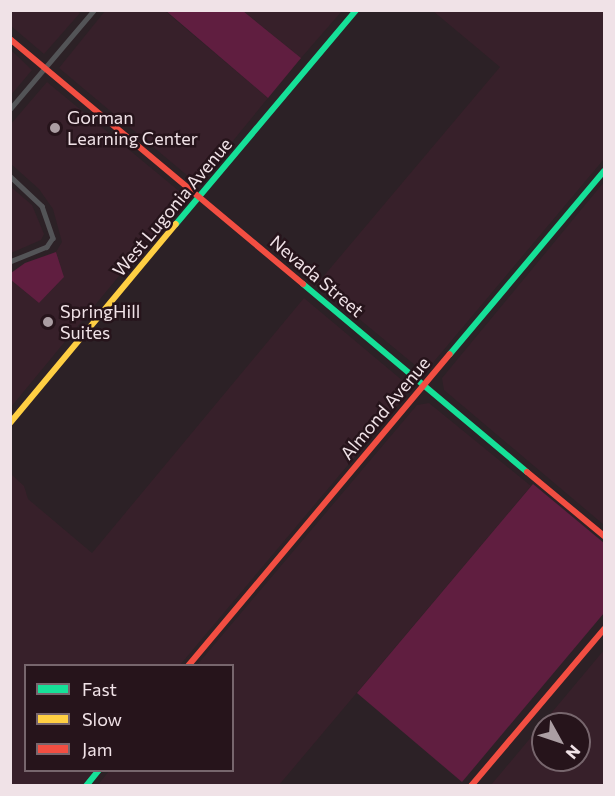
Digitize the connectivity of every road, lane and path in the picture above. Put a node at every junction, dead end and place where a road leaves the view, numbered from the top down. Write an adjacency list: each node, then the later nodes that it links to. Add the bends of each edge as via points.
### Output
1 (94, 10): 4 (street)
2 (356, 10): 8 (street, West Lugonia Avenue)
3 (10, 39): 4 (street, Nevada Street)
4 (46, 68): 5 (street); 8 (street, Nevada Street)
5 (10, 110)
6 (604, 171): 10 (street, Almond Avenue)
7 (10, 176): 9 (street, via 42,206 52,243)
8 (200, 198): 10 (street, Nevada Street); 11 (street, West Lugonia Avenue)
9 (10, 262)
10 (424, 385): 12 (street, Nevada Street); 14 (street, Almond Avenue)
11 (10, 423)
12 (604, 536)
13 (604, 629): 17 (street)
14 (190, 664)
15 (98, 772): 16 (street)
16 (86, 786)
17 (471, 786)

